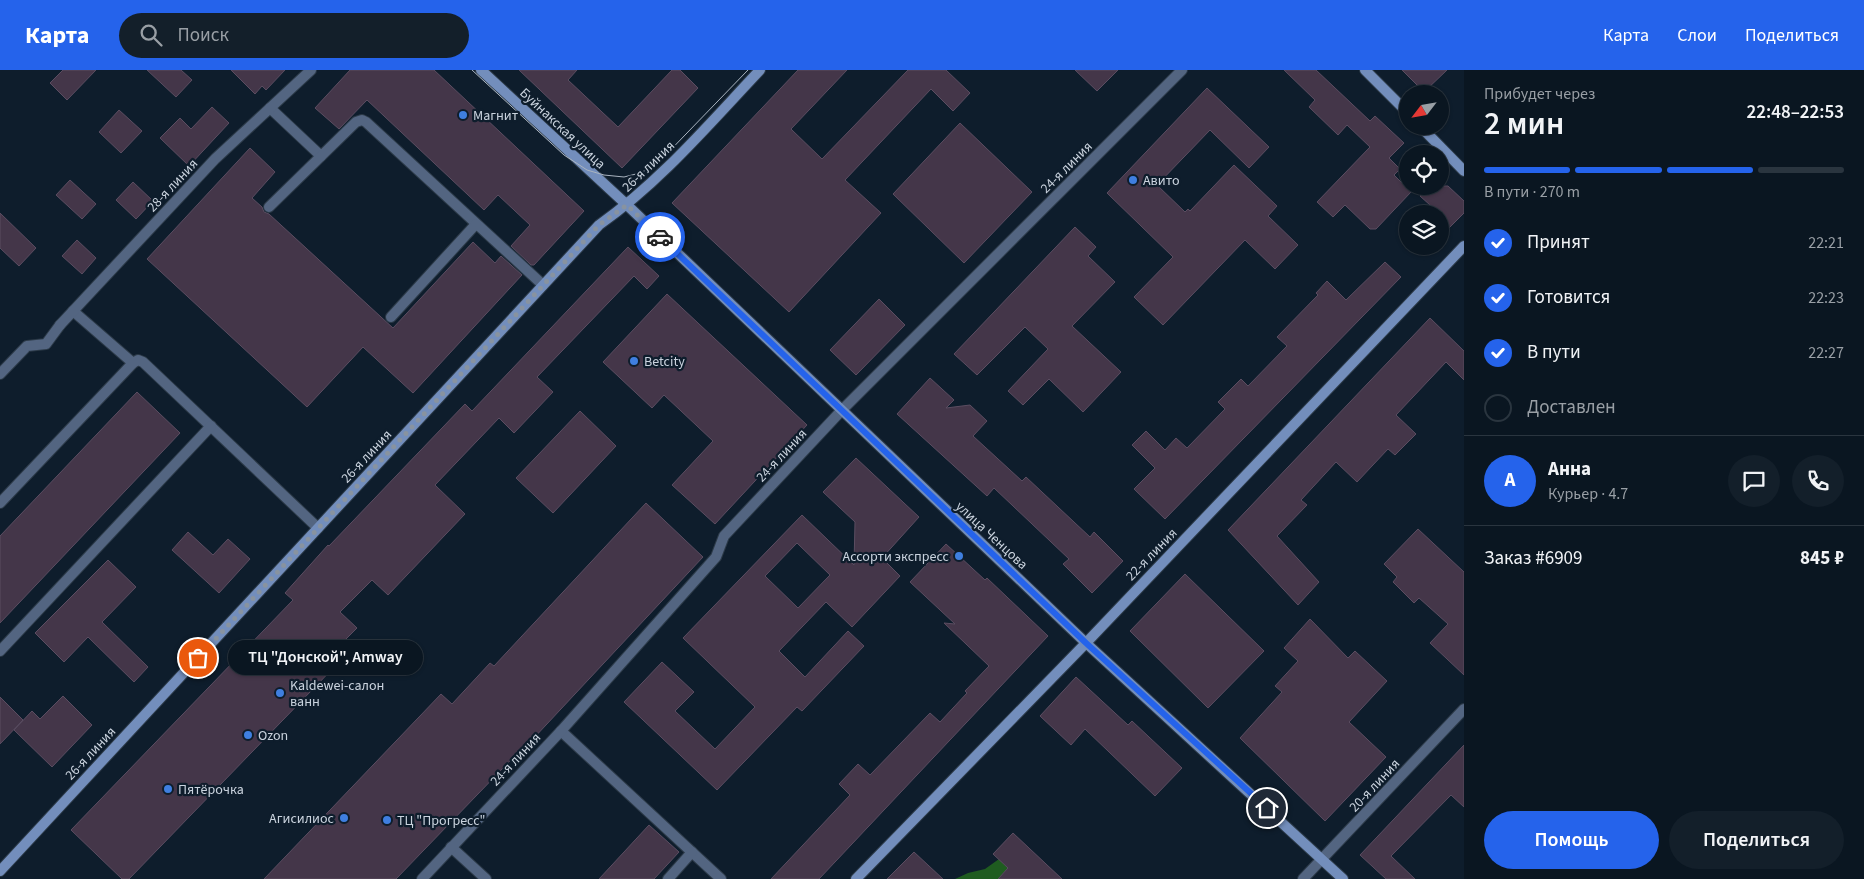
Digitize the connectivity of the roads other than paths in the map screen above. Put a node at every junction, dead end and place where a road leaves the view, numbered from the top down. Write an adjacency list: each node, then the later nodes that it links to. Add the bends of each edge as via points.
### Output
1 (310, 70): 7 (street, 28-я линия)
2 (481, 70): 11 (street, Буйнакская улица)
3 (760, 70): 11 (street, 26-я линия)
4 (1182, 70): 20 (street, 24-я линия)
5 (1365, 70): 6 (street)
6 (1399, 104)
7 (270, 108): 9 (street); 16 (street, 28-я линия, via 215,159)
8 (1429, 135): 10 (street)
9 (321, 156): 12 (street); 13 (street, via 362,120)
10 (1464, 171)
11 (627, 205): 15 (street, 26-я линия, via 599,225); 20 (street, улица Ченцова)
12 (269, 207)
13 (476, 224): 15 (street); 17 (street)
14 (1464, 246): 24 (street, 22-я линия)
15 (543, 286): 23 (street, 26-я линия)
16 (73, 311): 18 (street); 19 (street, 28-я линия, via 46,344 27,346)
17 (391, 317)
18 (133, 363): 21 (street, via 143,362); 22 (street)
19 (0, 374)
20 (841, 411): 24 (street, улица Ченцова); 27 (street, 24-я линия, via 724,536 716,556)
21 (211, 426): 23 (street); 25 (street)
22 (0, 503)
23 (318, 528): 31 (street, 26-я линия)
24 (1086, 643): 30 (street, улица Ченцова); 36 (street, 22-я линия)
25 (0, 651)
26 (1464, 709): 30 (street, 20-я линия)
27 (561, 731): 28 (street, 24-я линия); 29 (street)
28 (451, 847): 32 (street, 24-я линия); 33 (street)
29 (692, 852): 34 (street); 35 (street)
30 (1322, 859): 37 (street, 20-я линия); 38 (street, улица Ченцова)
31 (0, 871)
32 (422, 879)
33 (486, 879)
34 (668, 879)
35 (721, 879)
36 (856, 879)
37 (1303, 879)
38 (1343, 879)

